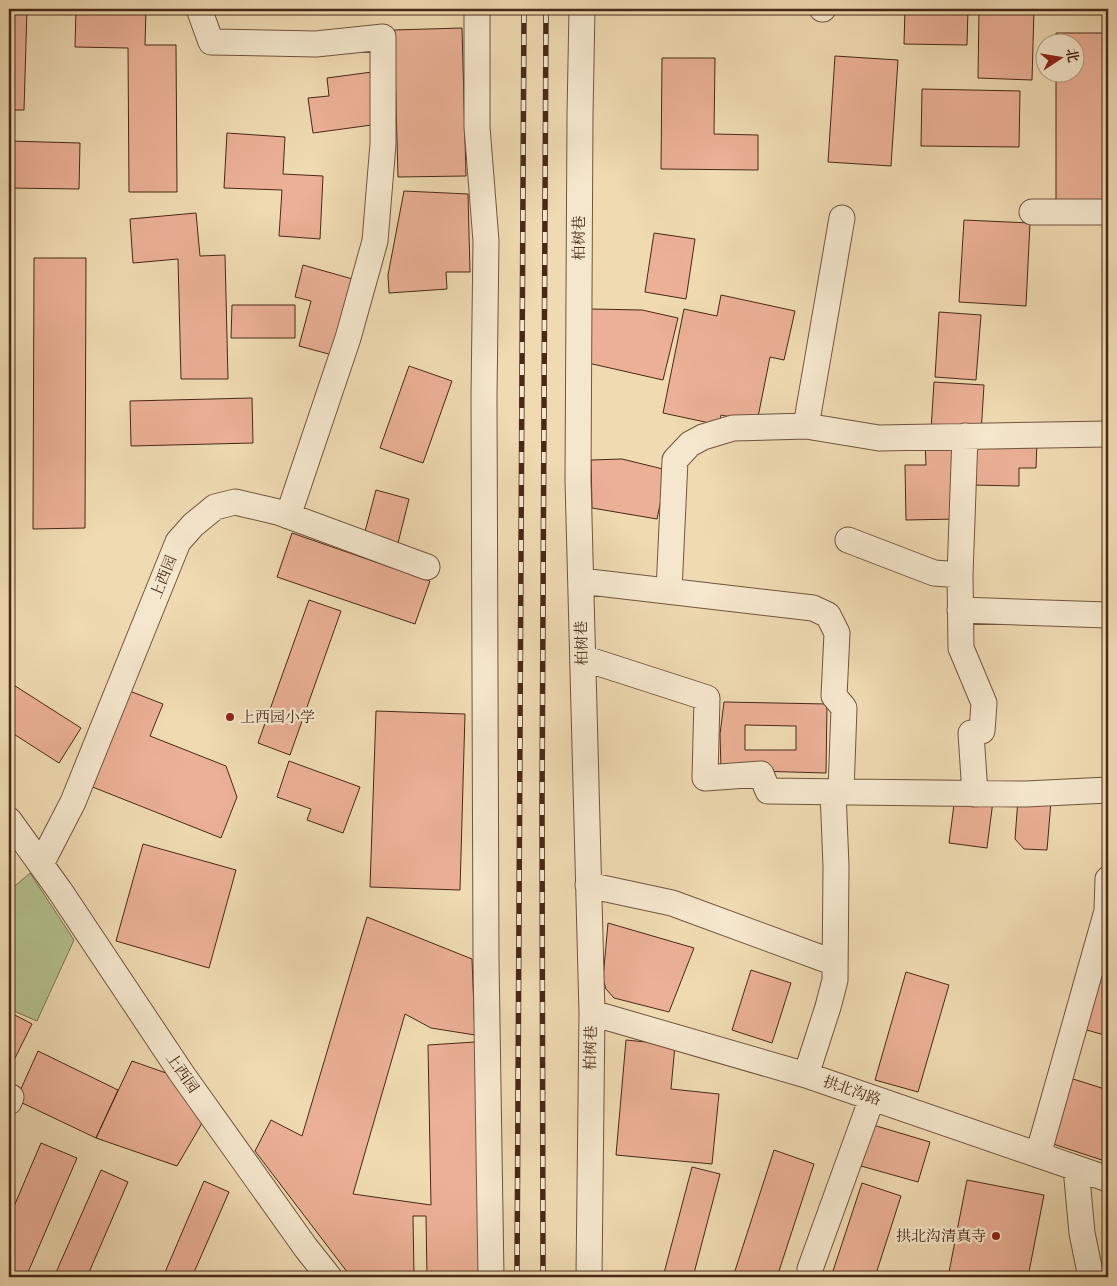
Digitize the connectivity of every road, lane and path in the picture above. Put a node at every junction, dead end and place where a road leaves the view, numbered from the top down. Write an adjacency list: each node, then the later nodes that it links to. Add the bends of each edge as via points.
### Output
1 (199, 9): 10 (street, via 211,42 316,44 383,37 383,144 375,241 348,338)
2 (478, 9): 36 (street, via 477,127 486,242 486,950)
3 (582, 9): 14 (street, 柏树巷, via 578,480)
4 (1032, 212): 5 (street)
5 (1108, 212)
6 (842, 218): 7 (street)
7 (806, 426): 9 (street, via 879,438); 15 (street, via 733,428 690,444 675,460)
8 (1108, 434): 9 (street)
9 (965, 436): 13 (street)
10 (288, 516): 12 (street, 上西园); 23 (street, 上西园, via 235,502 215,507 178,542 73,802)
11 (848, 540): 13 (street, via 934,573)
12 (427, 567)
13 (960, 575): 16 (street)
14 (581, 581): 15 (street); 18 (street, 柏树巷)
15 (669, 591): 20 (street, via 813,608 828,615 837,633 834,696 844,708)
16 (960, 610): 17 (street); 21 (street, via 961,648 984,703 982,731 971,733)
17 (1108, 615)
18 (583, 658): 20 (street, via 707,698 706,778 761,774 768,791); 25 (street, 柏树巷)
19 (1108, 790): 21 (street)
20 (837, 792): 21 (street); 26 (street)
21 (975, 794)
22 (9, 820): 23 (street, 上西园)
23 (41, 864): 35 (street, 上西园, via 182,1074)
24 (1108, 879): 27 (street)
25 (588, 885): 26 (street, via 672,902); 28 (street, 柏树巷)
26 (835, 963): 29 (street, via 835,980)
27 (1100, 963): 31 (street)
28 (592, 1013): 29 (street, 拱北沟路); 37 (street, 柏树巷)
29 (806, 1075): 30 (street, 拱北沟路)
30 (872, 1098): 31 (street, 拱北沟路); 34 (street)
31 (1038, 1155): 32 (street, 拱北沟路)
32 (1076, 1168): 33 (street, 拱北沟路); 38 (street, via 1082,1233)
33 (1108, 1179)
34 (810, 1270)
35 (329, 1277)
36 (491, 1277)
37 (589, 1277)
38 (1091, 1277)

